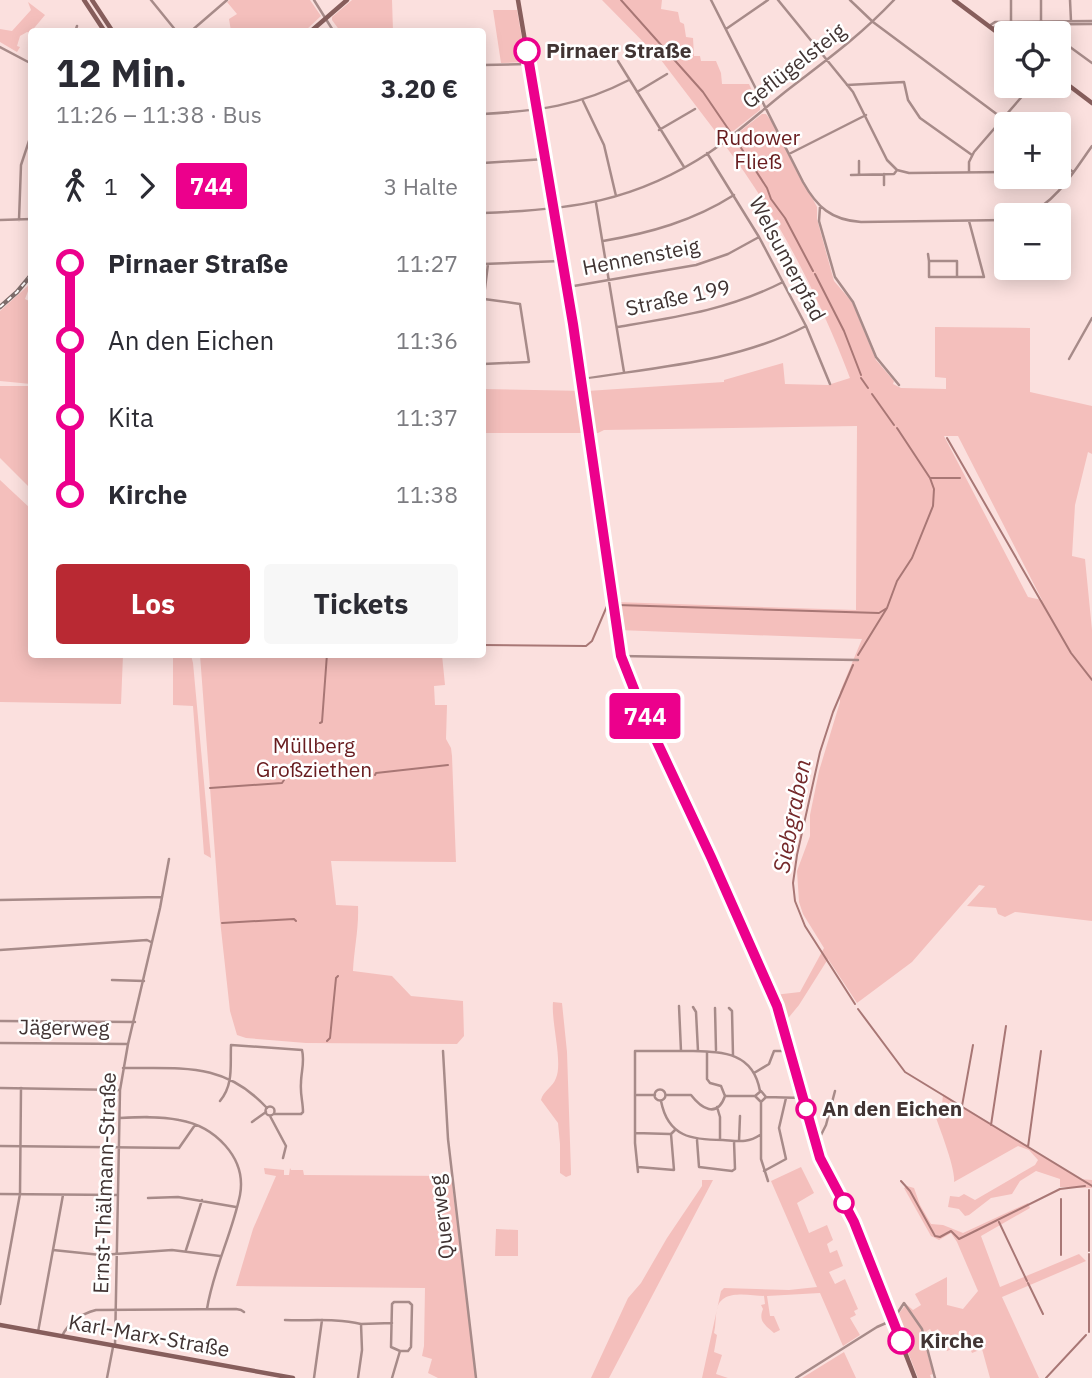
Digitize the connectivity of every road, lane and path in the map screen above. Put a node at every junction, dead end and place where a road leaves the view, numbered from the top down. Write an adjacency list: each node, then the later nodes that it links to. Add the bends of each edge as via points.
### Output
1 (84, 0): 27 (street)
2 (92, 0): 28 (street)
3 (151, 0): 29 (street)
4 (227, 0): 30 (street)
5 (314, 0): 17 (street)
6 (347, 0): 17 (street)
7 (518, 0): 41 (street)
8 (711, 0): 33 (street)
9 (768, 0): 33 (street)
10 (778, 0): 38 (street)
11 (850, 0): 21 (street)
12 (894, 0): 21 (street, Geflügelsteig)
13 (954, 0): 26 (street)
14 (1011, 0): 18 (street)
15 (1041, 0): 19 (street)
16 (1070, 0): 20 (street)
17 (326, 18): 31 (street); 32 (street)
18 (1011, 21)
19 (1041, 21)
20 (1071, 21): 23 (street)
21 (873, 22): 38 (street, Geflügelsteig); 54 (street)
22 (1071, 22): 23 (street)
23 (1092, 22)
24 (994, 24): 26 (street)
25 (994, 26): 26 (street)
26 (991, 27): 34 (street)
27 (103, 28)
28 (110, 28)
29 (174, 28)
30 (195, 28)
31 (315, 28)
32 (332, 28)
33 (726, 29): 51 (street)
34 (994, 29)
35 (0, 47): 39 (street)
36 (1071, 48): 40 (street)
37 (618, 61): 44 (street)
38 (828, 61): 45 (street); 51 (street, Geflügelsteig)
39 (28, 63)
40 (1092, 63)
41 (529, 64): 42 (street); 53 (street)
42 (486, 65)
43 (667, 74): 47 (street)
44 (629, 80): 47 (street); 49 (street)
45 (847, 85): 57 (street); 64 (street, via 904,82 908,100 920,118)
46 (1071, 87): 50 (street)
47 (637, 92): 59 (street)
48 (1021, 98): 55 (street)
49 (583, 101): 53 (street); 78 (street, via 604,145)
50 (1092, 103)
51 (765, 108): 62 (street, Geflügelsteig); 63 (street)
52 (695, 109): 59 (street)
53 (537, 110): 56 (street); 65 (street)
54 (994, 112)
55 (1009, 112)
56 (486, 114)
57 (866, 115): 63 (street); 69 (street, via 887,160)
58 (994, 129): 64 (street)
59 (659, 130): 68 (street)
60 (28, 144): 86 (street, via 21,165)
61 (1092, 146): 72 (street)
62 (707, 153): 68 (street, Geflügelsteig); 77 (street, Welsumerpfad)
63 (789, 154): 81 (street)
64 (972, 155): 70 (street)
65 (545, 159): 67 (street); 82 (street)
66 (859, 161): 74 (street)
67 (486, 163)
68 (684, 167): 78 (street, Geflügelsteig)
69 (897, 170): 70 (street); 75 (street)
70 (969, 172): 71 (street)
71 (994, 172)
72 (1073, 172): 80 (street)
73 (852, 174): 74 (street)
74 (859, 174): 75 (street)
75 (884, 174): 76 (street)
76 (884, 185)
77 (734, 195): 89 (street, Welsumerpfad); 90 (street, via 676,225)
78 (616, 196): 79 (street, Geflügelsteig)
79 (596, 202): 82 (street, Geflügelsteig); 90 (street)
80 (1046, 203)
81 (820, 207): 88 (street, via 835,217 856,221); 109 (street, via 819,221 833,272 853,302 876,357)
82 (554, 210): 83 (street, Geflügelsteig); 92 (street)
83 (486, 213)
84 (28, 219): 86 (street)
85 (0, 220): 86 (street)
86 (19, 220)
87 (994, 220): 88 (street)
88 (970, 221): 95 (street, via 984,277)
89 (759, 237): 96 (street, Hennensteig, via 696,265); 98 (street, Welsumerpfad)
90 (603, 242): 96 (street)
91 (929, 254): 93 (street)
92 (561, 261): 94 (street); 99 (street)
93 (929, 261): 95 (street, via 957,261); 95 (street, via 929,278)
94 (488, 264): 97 (street)
95 (957, 277)
96 (609, 280): 99 (street, Hennensteig); 103 (street)
97 (486, 282)
98 (783, 282): 102 (street, Welsumerpfad); 103 (street, Straße 199, via 724,307)
99 (566, 287): 107 (street)
100 (486, 299): 105 (street, via 520,304 529,362)
101 (1092, 318): 104 (street)
102 (806, 326): 106 (street, via 742,352); 108 (street, Welsumerpfad)
103 (617, 327): 106 (street)
104 (1069, 359)
105 (486, 364)
106 (624, 372): 107 (street)
107 (581, 379): 110 (street)
108 (830, 384)
109 (899, 385)
110 (621, 656): 111 (street); 149 (street, via 777,1006)
111 (858, 660)
112 (169, 859): 113 (street, Ernst-Thälmann-Straße)
113 (161, 897): 114 (street); 115 (street, Ernst-Thälmann-Straße)
114 (0, 900)
115 (151, 942): 116 (street); 118 (street, Ernst-Thälmann-Straße)
116 (0, 950)
117 (112, 980): 118 (street)
118 (144, 981): 124 (street, Ernst-Thälmann-Straße)
119 (679, 1006): 128 (street)
120 (693, 1007): 129 (street)
121 (729, 1007): 132 (street)
122 (715, 1008): 131 (street)
123 (0, 1021): 124 (street)
124 (135, 1022): 126 (street, Ernst-Thälmann-Straße)
125 (0, 1043): 126 (street, Jägerweg)
126 (128, 1044): 133 (street, Ernst-Thälmann-Straße)
127 (443, 1051): 209 (street, Querweg, via 448,1139)
128 (681, 1051): 129 (street); 141 (street, via 635,1051)
129 (698, 1051): 130 (street)
130 (708, 1051): 131 (street); 144 (street, via 708,1082 721,1086)
131 (716, 1051): 132 (street)
132 (733, 1055): 134 (street)
133 (123, 1068): 135 (street, via 196,1068); 138 (street, Ernst-Thälmann-Straße)
134 (754, 1073): 139 (street); 148 (street, via 769,1063 774,1051 785,1051)
135 (230, 1079): 150 (street); 154 (street); 155 (street, via 231,1045 302,1050 303,1112)
136 (0, 1088): 137 (street)
137 (21, 1088): 138 (street); 171 (street)
138 (120, 1090): 157 (street, Ernst-Thälmann-Straße)
139 (760, 1091): 145 (street); 146 (street)
140 (835, 1091): 169 (street)
141 (635, 1095): 142 (street); 161 (street)
142 (655, 1095): 143 (street, via 660,1089); 151 (street)
143 (666, 1095): 151 (street); 153 (street, via 691,1095 702,1107)
144 (725, 1096): 145 (street); 153 (street)
145 (755, 1096): 152 (street)
146 (766, 1097): 147 (street); 152 (street)
147 (786, 1098): 148 (street); 176 (street, via 779,1128 786,1159)
148 (795, 1098): 149 (street)
149 (803, 1098): 169 (street)
150 (220, 1101)
151 (661, 1101): 160 (street)
152 (761, 1102): 163 (street)
153 (717, 1107): 165 (street)
154 (266, 1110): 155 (street); 155 (street, via 274,1108); 158 (street)
155 (272, 1115): 174 (street, via 286,1146)
156 (740, 1116): 168 (street)
157 (120, 1118): 159 (street, via 164,1118); 173 (street, Ernst-Thälmann-Straße)
158 (251, 1122)
159 (195, 1125): 173 (street, via 179,1148); 185 (street, via 221,1141 237,1163 240,1189)
160 (676, 1129): 162 (street); 164 (street)
161 (635, 1133): 162 (street); 175 (street)
162 (671, 1134): 175 (street, via 675,1170)
163 (760, 1135): 166 (street); 172 (street)
164 (697, 1140): 165 (street); 167 (street, via 699,1169 720,1171 735,1171)
165 (720, 1140): 167 (street)
166 (754, 1140): 168 (street); 172 (street)
167 (734, 1141): 168 (street)
168 (739, 1141)
169 (816, 1144): 196 (street, via 854,1222)
170 (0, 1146): 171 (street)
171 (20, 1146): 173 (street); 180 (street)
172 (760, 1146): 176 (street)
173 (120, 1147): 182 (street, Ernst-Thälmann-Straße)
174 (283, 1158)
175 (638, 1167): 177 (street)
176 (764, 1171): 178 (street)
177 (638, 1172)
178 (768, 1181)
179 (0, 1194): 180 (street)
180 (20, 1194): 181 (street); 190 (street)
181 (63, 1195): 182 (street); 186 (street)
182 (118, 1195): 188 (street, Ernst-Thälmann-Straße)
183 (148, 1198): 184 (street)
184 (202, 1200): 185 (street); 187 (street)
185 (236, 1207): 189 (street)
186 (53, 1250): 188 (street); 200 (street)
187 (186, 1251): 188 (street); 189 (street)
188 (117, 1254): 191 (street, Ernst-Thälmann-Straße)
189 (220, 1256): 192 (street)
190 (0, 1304)
191 (116, 1309): 192 (street); 201 (street, via 87,1312); 202 (street, Ernst-Thälmann-Straße)
192 (207, 1309): 193 (street)
193 (244, 1312)
194 (285, 1320): 195 (street)
195 (322, 1320): 198 (street); 206 (street)
196 (892, 1320): 210 (street); 211 (street); 212 (street, via 904,1303 922,1329)
197 (392, 1323): 198 (street); 203 (street, via 391,1347); 203 (street, via 393,1302 411,1302 411,1347)
198 (361, 1324): 207 (street)
199 (0, 1325): 200 (street, Karl-Marx-Straße)
200 (38, 1332): 201 (street, Karl-Marx-Straße)
201 (62, 1336): 202 (street, Karl-Marx-Straße)
202 (113, 1346): 204 (street, Karl-Marx-Straße); 205 (street, Karl-Marx-Straße)
203 (400, 1351): 208 (street)
204 (107, 1378)
205 (293, 1378)
206 (314, 1378)
207 (358, 1378)
208 (392, 1378)
209 (477, 1378)
210 (796, 1378)
211 (915, 1378)
212 (936, 1378)

